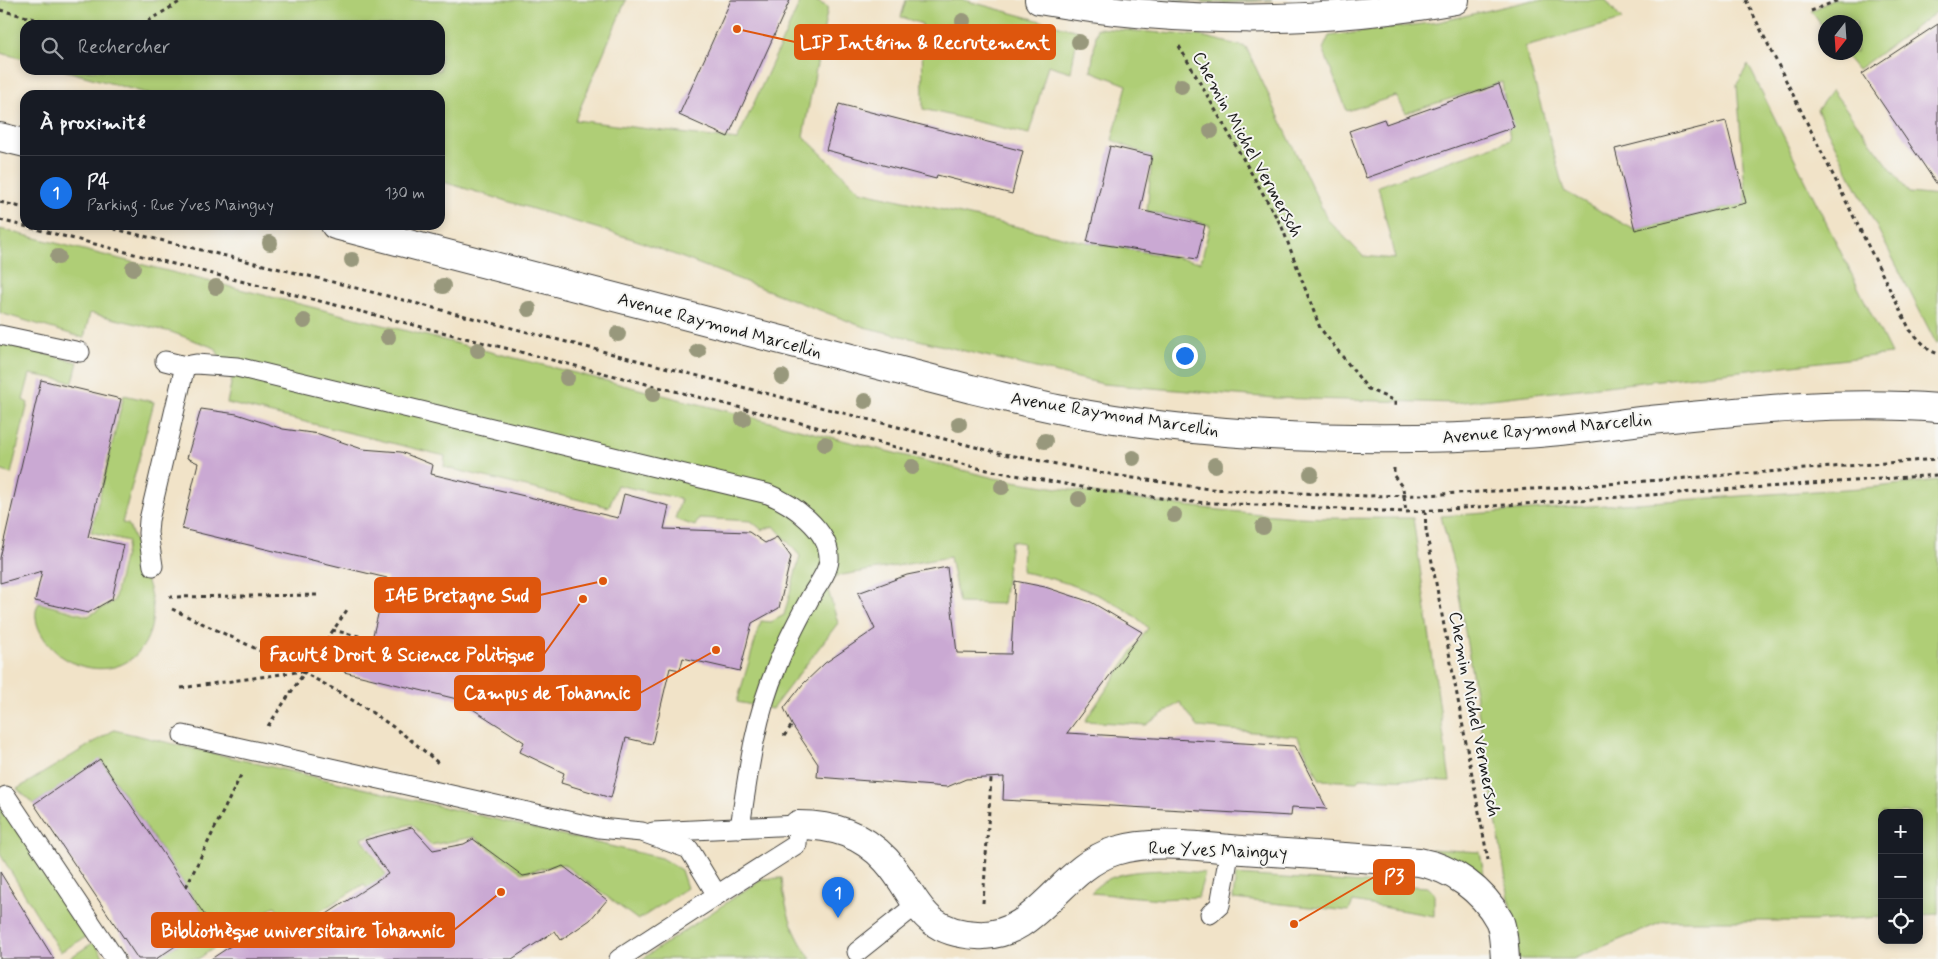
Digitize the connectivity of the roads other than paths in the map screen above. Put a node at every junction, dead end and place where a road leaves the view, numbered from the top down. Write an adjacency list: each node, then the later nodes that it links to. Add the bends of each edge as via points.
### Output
1 (1039, 0): 2 (main road, via 1170,15 1300,17 1366,13)
2 (1455, 0)
3 (0, 137): 4 (main road)
4 (20, 143)
5 (355, 230): 11 (main road, Avenue Raymond Marcellin, via 971,389 1062,410 1220,431 1395,439 1526,434 1673,418)
6 (0, 335): 7 (lane)
7 (80, 352)
8 (164, 361): 9 (lane)
9 (185, 366): 13 (lane, via 149,520); 17 (lane, via 237,367 768,494 796,508 822,538 829,561 793,630 765,696)
10 (1938, 390): 11 (main road, Avenue Raymond Marcellin)
11 (1884, 404): 12 (main road, Avenue Raymond Marcellin)
12 (1938, 408)
13 (153, 566)
14 (183, 735): 18 (lane, via 599,828)
15 (6, 796): 24 (lane)
16 (798, 826): 17 (lane); 20 (lane, via 797,844); 21 (main road, Rue Yves Mainguy, via 842,830 858,838 887,860)
17 (740, 828): 18 (lane)
18 (642, 832): 20 (lane, via 689,849)
19 (1230, 849): 21 (main road, Rue Yves Mainguy, via 1169,846 1115,851 1079,870 1032,916 1013,929 993,935 967,935 944,927); 22 (lane, via 1220,905); 26 (main road, Rue Yves Mainguy, via 1435,865 1477,891 1489,906 1500,922)
20 (717, 895): 25 (lane)
21 (916, 905): 23 (lane)
22 (1210, 914)
23 (857, 952)
24 (115, 959)
25 (618, 959)
26 (1506, 959)

